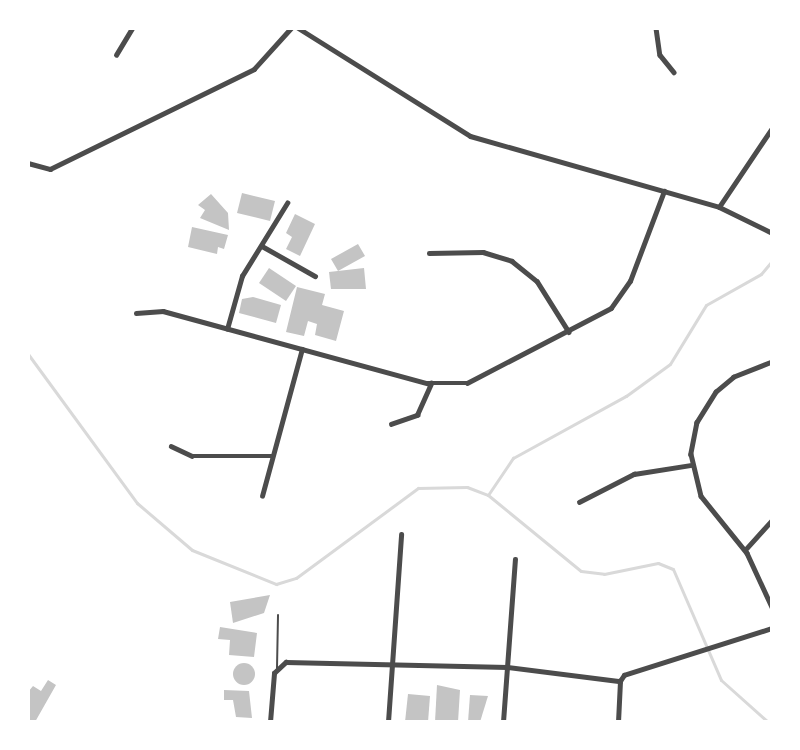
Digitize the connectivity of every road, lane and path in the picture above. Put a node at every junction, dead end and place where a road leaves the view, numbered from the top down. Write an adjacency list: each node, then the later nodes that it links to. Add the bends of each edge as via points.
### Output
1 (132, 28): 5 (street)
2 (291, 28): 8 (street, via 254,69 50,169)
3 (298, 28): 9 (street, via 470,136)
4 (656, 28): 6 (street, via 660,55)
5 (116, 54)
6 (674, 72)
7 (771, 128): 11 (street)
8 (29, 164)
9 (664, 191): 11 (street); 18 (street, via 620,298)
10 (287, 203): 13 (street)
11 (719, 207): 12 (street)
12 (771, 233)
13 (262, 246): 15 (street); 17 (street, via 238,284)
14 (429, 253): 18 (street, via 483,252 512,261 537,281)
15 (315, 276)
16 (136, 313): 17 (street, via 163,311)
17 (226, 328): 19 (street)
18 (569, 332): 21 (street, via 476,381)
19 (302, 349): 21 (street); 24 (street)
20 (771, 362): 25 (street, via 734,377 708,401 693,433)
21 (431, 383): 22 (street, via 417,415)
22 (391, 424)
23 (171, 446): 24 (street, via 192,456)
24 (272, 456): 26 (street)
25 (691, 465): 27 (street, via 634,474); 30 (street, via 706,506)
26 (262, 496)
27 (579, 502)
28 (771, 520): 30 (street)
29 (401, 534): 35 (street)
30 (745, 550): 32 (street)
31 (515, 559): 36 (street)
32 (771, 607)
33 (278, 615): 37 (lane)
34 (771, 628): 38 (street)
35 (391, 664): 36 (street); 37 (street, via 296,661); 40 (street)
36 (507, 667): 38 (street); 41 (street)
37 (278, 668): 39 (street)
38 (620, 681): 42 (street)
39 (270, 722)
40 (388, 722)
41 (504, 722)
42 (618, 722)

